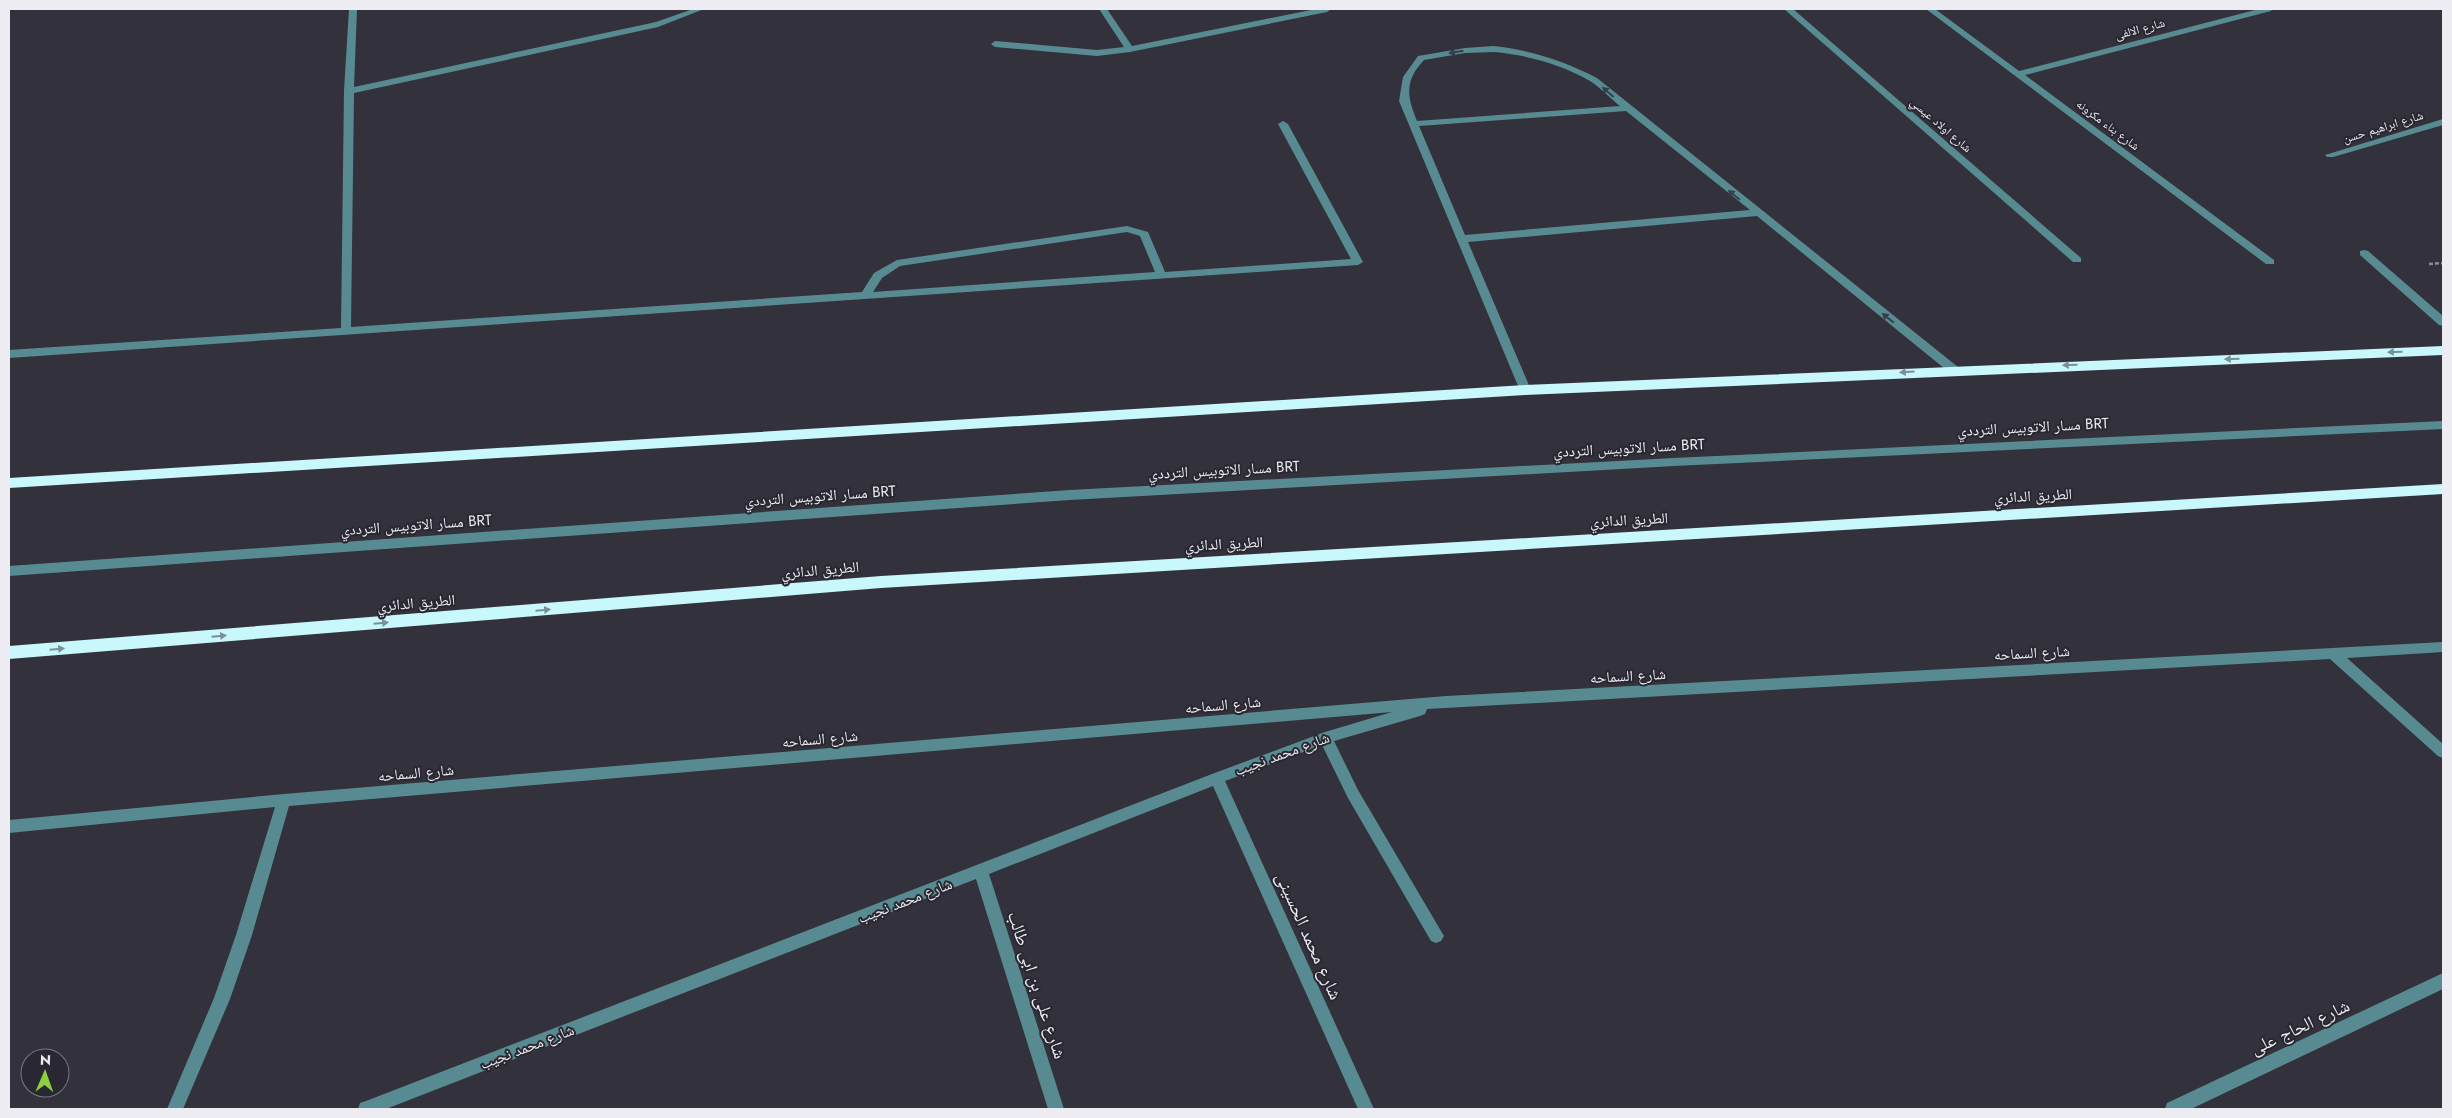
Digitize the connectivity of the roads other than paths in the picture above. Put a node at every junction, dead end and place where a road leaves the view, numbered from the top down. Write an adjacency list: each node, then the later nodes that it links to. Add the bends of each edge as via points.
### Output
1 (354, 9): 11 (street)
2 (700, 9): 11 (street, via 658,24)
3 (1104, 9): 9 (street)
4 (1327, 9): 9 (street)
5 (1788, 9): 20 (street, شارع اولاد عيسي)
6 (1930, 9): 10 (street, شارع بناء مكرونه)
7 (2268, 9): 10 (street, شارع الالفى)
8 (995, 44): 9 (street, via 1097,53)
9 (1130, 49)
10 (2018, 74): 21 (street, شارع بناء مكرونه)
11 (349, 92): 25 (street)
12 (1626, 108): 15 (street); 15 (street, one-way to 15, via 1594,80 1556,62 1516,52 1479,49 1421,58 1414,65 1403,86 1404,101); 17 (street, one-way to 12)
13 (2443, 122): 16 (street, شارع ابراهيم حسن)
14 (1283, 124): 22 (street, via 1358,262)
15 (1413, 124): 18 (street)
16 (2330, 155)
17 (1757, 213): 18 (street); 28 (street, one-way to 17)
18 (1462, 239): 29 (street)
19 (2364, 253): 24 (street)
20 (2077, 260)
21 (2270, 262)
22 (1161, 276): 23 (street); 23 (street, via 1144,234 1127,229 897,264 882,271 872,281)
23 (867, 295): 25 (street)
24 (2443, 322)
25 (346, 330): 27 (street)
26 (2443, 350): 28 (highway, one-way to 28)
27 (9, 354)
28 (1954, 370): 29 (highway, one-way to 29)
29 (1525, 390): 31 (highway)
30 (2443, 425): 33 (street, مسار الاتوبيس الترددي BRT, via 1664,462 1070,495)
31 (9, 483)
32 (2443, 489): 36 (highway, الطريق الدائري, one-way to 32, via 882,582)
33 (9, 572)
34 (2443, 646): 35 (street, شارع السماحه)
35 (2332, 652): 37 (street, شارع السماحه); 39 (street)
36 (9, 653)
37 (1446, 702): 38 (street, شارع محمد نجيب); 41 (street, شارع السماحه)
38 (1325, 738): 40 (street, شارع محمد نجيب); 44 (street, via 1353,794)
39 (2443, 752)
40 (1217, 778): 43 (street, شارع محمد نجيب); 49 (street, شارع محمد الحسينى)
41 (284, 800): 42 (street, شارع السماحه); 46 (street, via 222,999)
42 (9, 827)
43 (981, 872): 47 (street, شارع محمد نجيب); 48 (street, شارع على بن ابى طالب)
44 (1436, 936)
45 (2443, 981): 50 (street, شارع الحاج على)
46 (175, 1109)
47 (366, 1109)
48 (1056, 1109)
49 (1366, 1109)
50 (2173, 1109)

